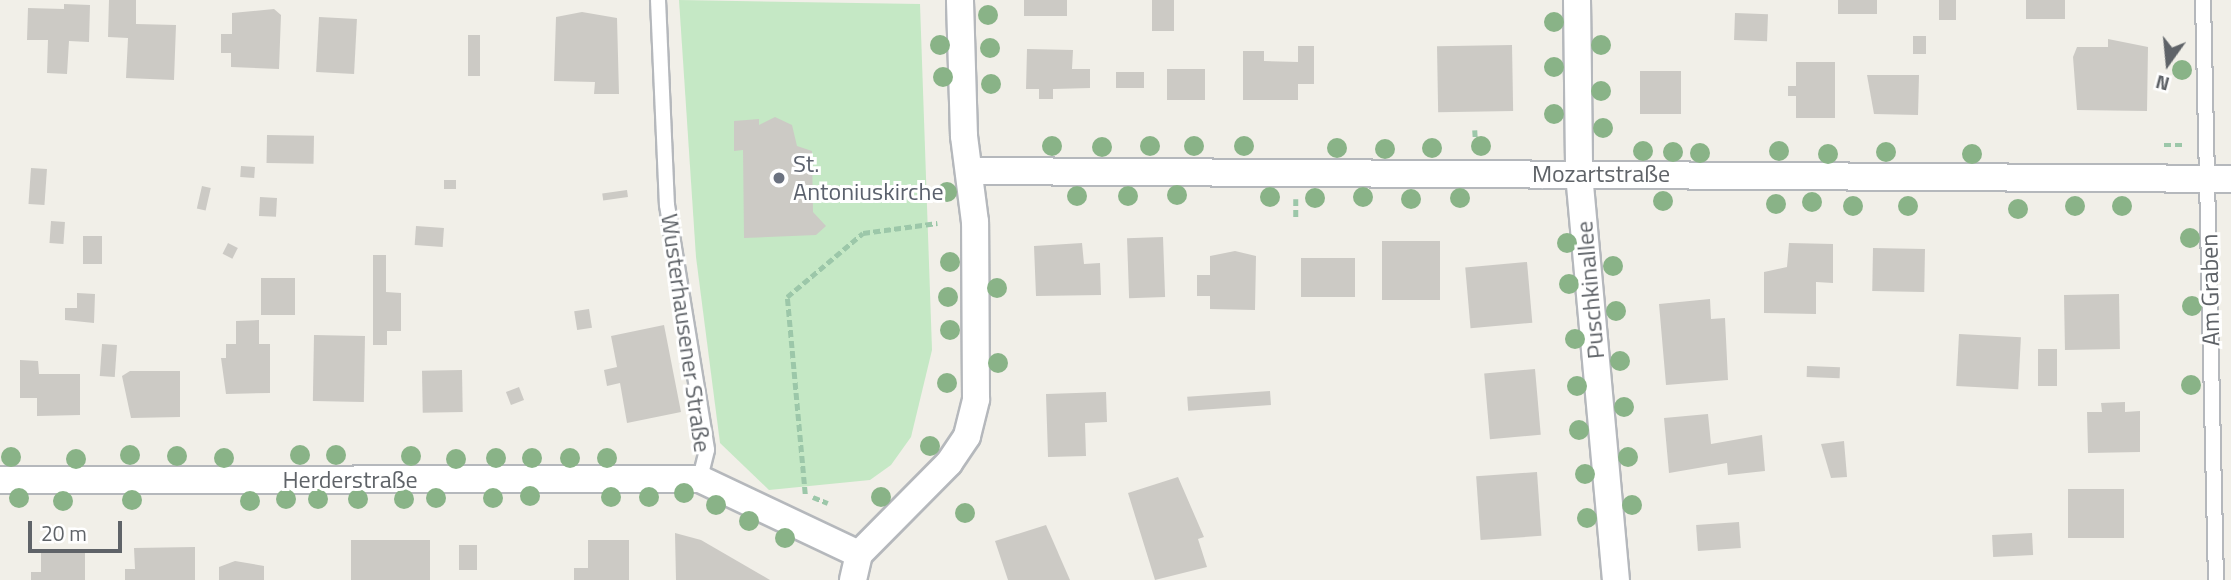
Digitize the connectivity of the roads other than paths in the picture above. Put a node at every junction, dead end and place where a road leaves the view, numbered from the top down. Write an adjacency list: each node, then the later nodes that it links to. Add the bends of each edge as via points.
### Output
1 (658, 0): 8 (lane, Wusterhausener Straße, via 667,205 707,450)
2 (960, 0): 5 (street, via 964,136)
3 (1577, 0): 6 (street, Puschkinallee)
4 (2203, 0): 7 (lane, Am Graben)
5 (972, 171): 6 (street, Mozartstraße); 10 (street, via 979,368 967,436 937,477)
6 (1579, 174): 7 (street, Mozartstraße); 12 (street, Puschkinallee)
7 (2219, 179): 13 (lane, Am Graben)
8 (700, 479): 9 (street, Herderstraße); 10 (street, Wusterhausener Straße)
9 (0, 480)
10 (859, 554): 11 (street)
11 (853, 580)
12 (1616, 580)
13 (2216, 580)

